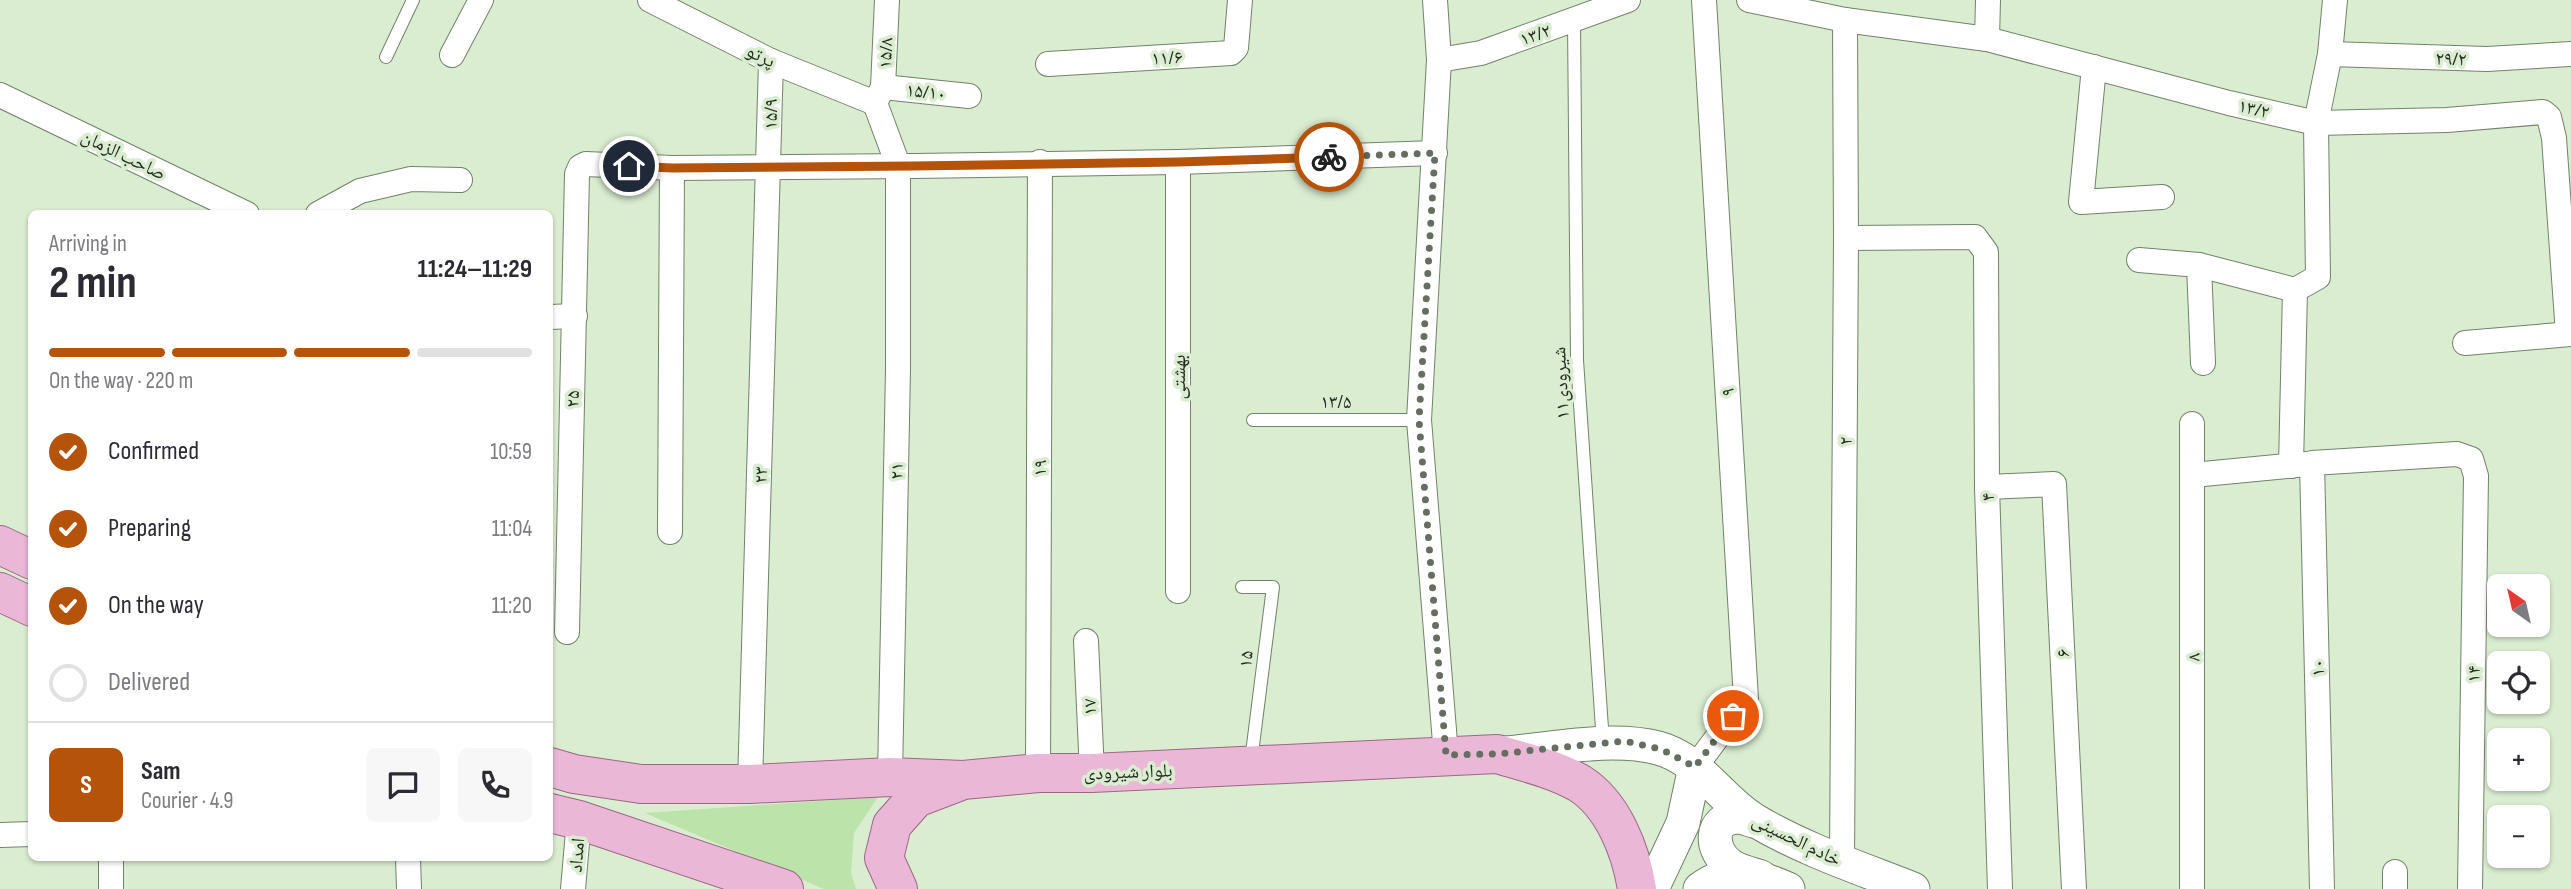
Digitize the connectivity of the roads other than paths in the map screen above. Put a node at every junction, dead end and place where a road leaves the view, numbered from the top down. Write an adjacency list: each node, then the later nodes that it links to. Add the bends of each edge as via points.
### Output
1 (413, 0): 19 (lane)
2 (481, 0): 18 (street)
3 (650, 0): 12 (street, پرتو)
4 (887, 0): 25 (street, ۱۵/۸)
5 (1240, 0): 22 (street, ۱۱/۶, via 1236,48 1231,54)
6 (1435, 0): 20 (street)
7 (1628, 0): 13 (street, ۱۳/۲)
8 (1704, 0): 67 (street, ۹, via 1746,699)
9 (1749, 0): 14 (street, ۱۳/۲)
10 (1988, 0): 15 (street)
11 (2335, 0): 16 (street)
12 (683, 7): 21 (street, پرتو)
13 (1574, 20): 20 (street, ۱۳/۲, via 1481,53); 63 (lane, ۱۱شیرودی, via 1577,360)
14 (1845, 20): 15 (street, ۱۳/۲); 39 (street, ۲)
15 (1987, 39): 23 (street, ۱۳/۲)
16 (2330, 54): 17 (street, ۲۹/۲, via 2487,59); 27 (street)
17 (2571, 54)
18 (452, 55)
19 (386, 57)
20 (1439, 60): 29 (street)
21 (771, 61): 25 (street, پرتو); 33 (street, ۱۵/۹)
22 (1048, 64)
23 (2094, 67): 27 (street, ۱۳/۲); 36 (street, via 2081,202)
24 (0, 95): 37 (street, صاحب الزمان)
25 (879, 95): 26 (street, ۱۵/۱۰); 32 (street)
26 (968, 96)
27 (2315, 123): 28 (street, ۱۳/۲, via 2447,120 2534,111 2549,117); 43 (street, via 2318,277)
28 (2562, 137): 42 (street, ۱۳/۲)
29 (1435, 153): 31 (street); 51 (street)
30 (1040, 162): 31 (street); 32 (street); 69 (street, ۱۹)
31 (1178, 162): 58 (street, بهشتی)
32 (898, 165): 33 (street); 71 (street, ۲۱)
33 (769, 166): 34 (street); 73 (street, ۲۳)
34 (672, 168): 44 (street, ۲۵, via 580,167); 56 (street)
35 (460, 180): 38 (street, via 411,179 360,191)
36 (2162, 197)
37 (238, 210)
38 (325, 210)
39 (1846, 238): 55 (street, ۴, via 1975,237 1982,244 1986,252); 80 (street, ۲)
40 (2139, 260): 41 (street)
41 (2199, 265): 43 (street); 48 (street)
42 (2568, 289): 46 (street, ۱۳/۲)
43 (2295, 290): 53 (street, ۱۰)
44 (575, 316): 45 (street); 49 (street, ۲۵)
45 (553, 317)
46 (2569, 334): 47 (street)
47 (2465, 343)
48 (2203, 363)
49 (561, 388): 61 (street, ۲۵)
50 (1253, 420): 51 (lane, ۱۳/۵)
51 (1419, 420): 65 (street)
52 (2192, 424): 54 (street, ۸)
53 (2310, 464): 54 (street); 94 (street, ۱۰); 95 (street, ۱۴, via 2457,454 2471,459 2476,476)
54 (2193, 475): 93 (street, ۸)
55 (1987, 487): 91 (street, ۴); 92 (street, ۶, via 2054,484)
56 (670, 532)
57 (1242, 587): 66 (lane, ۱۵, via 1273,587)
58 (1178, 591)
59 (0, 592): 60 (main road)
60 (28, 605)
61 (567, 632)
62 (1086, 641): 70 (street, ۱۷)
63 (1603, 744): 64 (main road, خادم الحسینی); 67 (main road, خادم الحسینی, via 1624,741 1661,749)
64 (1497, 754): 65 (main road, بلوار شیرودی); 87 (main road, بلوار شیرودی, via 1580,783 1600,801 1629,856)
65 (1446, 755): 66 (main road, بلوار شیرودی)
66 (1250, 766): 70 (main road, بلوار شیرودی)
67 (1695, 767): 75 (main road, خادم الحسینی); 88 (main road, via 1683,823)
68 (553, 768): 73 (main road, بلوار شیرودی, via 641,784)
69 (1038, 773): 70 (main road, بلوار شیرودی); 72 (main road, بلوار شیرودی)
70 (1092, 774)
71 (890, 777): 72 (main road, بلوار شیرودی); 73 (main road, بلوار شیرودی)
72 (963, 780): 86 (main road, via 916,798 892,825 884,858)
73 (750, 784)
74 (564, 816): 84 (street, امداد); 85 (main road)
75 (1755, 821): 80 (main road, خادم الحسینی); 81 (main road, via 1738,817 1724,821 1715,831 1714,842 1730,866)
76 (28, 834): 77 (street)
77 (0, 835)
78 (111, 861): 82 (street)
79 (408, 861): 83 (street)
80 (1842, 861): 90 (main road, خادم الحسینی)
81 (1775, 883): 89 (main road, via 1730,874)
82 (111, 889)
83 (409, 889)
84 (573, 889)
85 (784, 889)
86 (898, 889)
87 (1637, 889)
88 (1653, 889)
89 (1700, 889)
90 (1913, 889)
91 (2000, 889)
92 (2074, 889)
93 (2192, 889)
94 (2322, 889)
95 (2470, 889)

